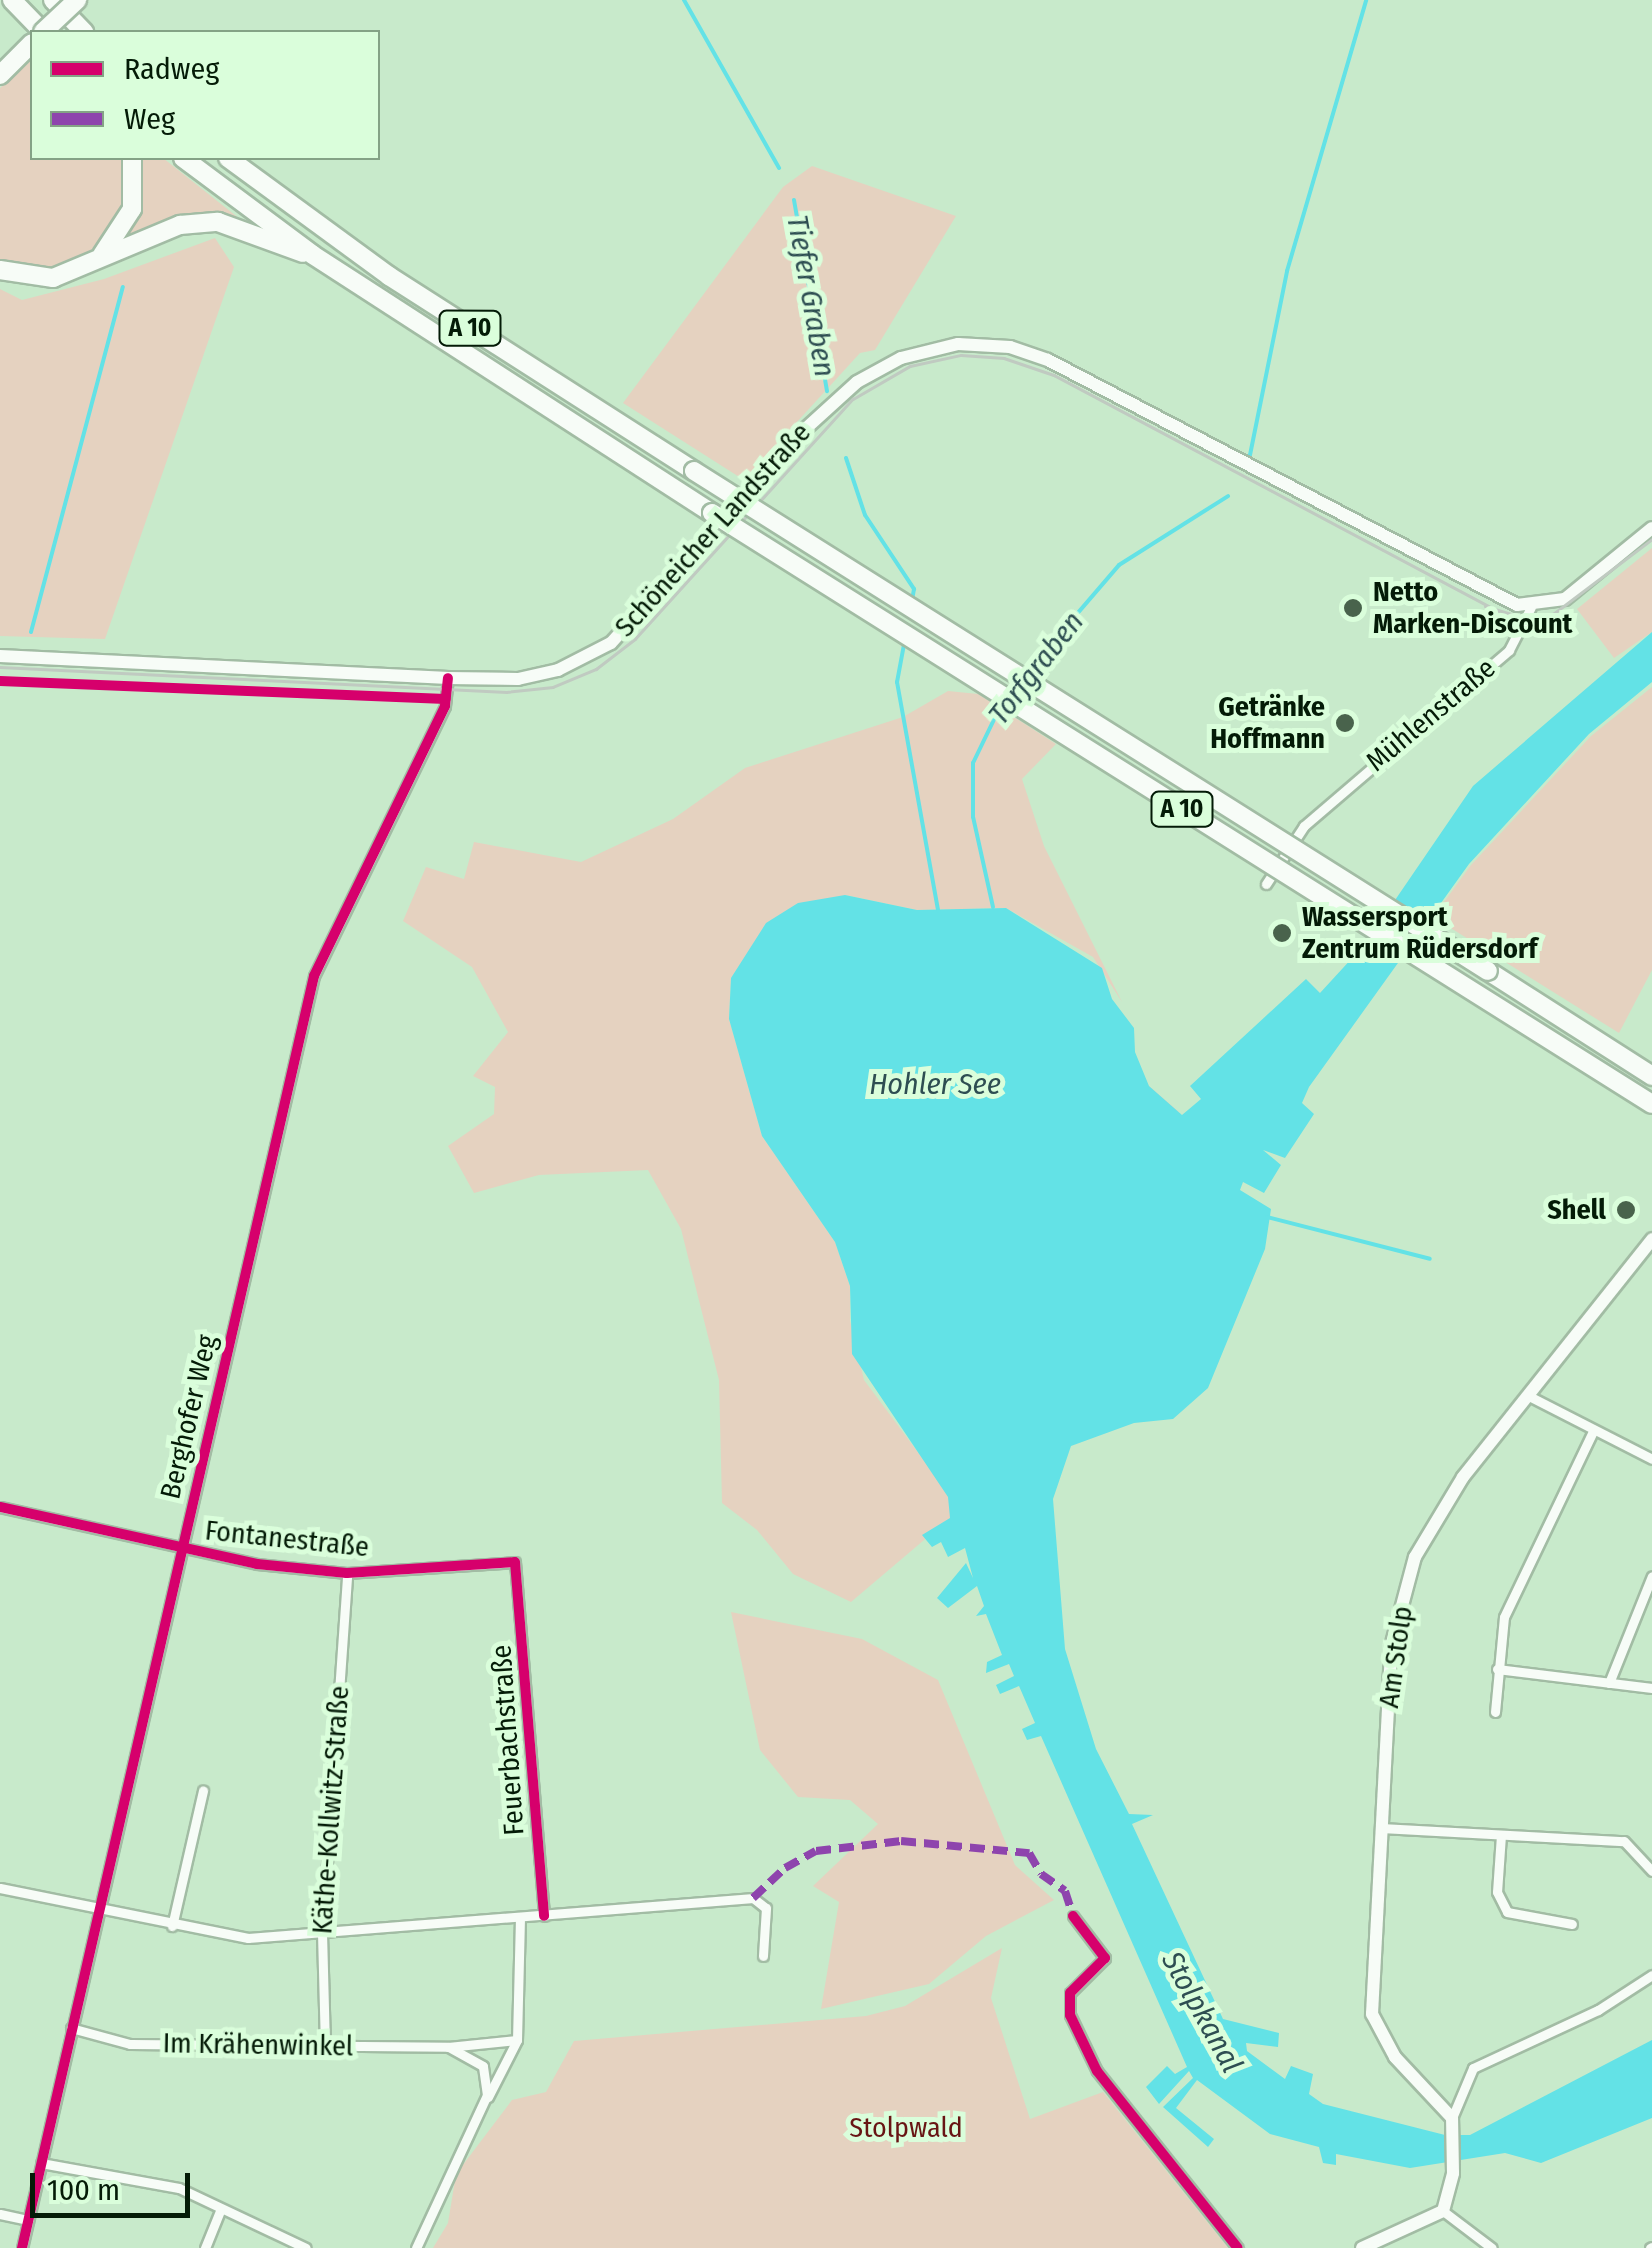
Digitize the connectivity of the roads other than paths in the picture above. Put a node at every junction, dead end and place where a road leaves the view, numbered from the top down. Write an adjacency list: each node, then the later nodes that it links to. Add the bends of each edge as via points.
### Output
1 (12, 0): 4 (highway)
2 (53, 0): 6 (highway)
3 (77, 0): 5 (highway, bridge)
4 (41, 30)
5 (45, 30)
6 (82, 30)
7 (30, 45): 8 (highway)
8 (0, 75)
9 (132, 160): 13 (highway, via 132,209)
10 (186, 160): 12 (highway, A 10)
11 (231, 160): 20 (highway, A 10, bridge, via 389,276)
12 (313, 255): 13 (highway, via 218,222 180,225); 21 (highway, A 10, bridge, via 712,514)
13 (95, 263): 14 (highway, via 53,278)
14 (0, 270)
15 (1652, 528): 16 (main road, via 1565,599)
16 (1531, 607): 18 (main road, Schöneicher Landstraße, via 1464,581 1048,360 997,345 958,344 891,362 836,399 603,649 534,677); 19 (street, Mühlenstraße, via 1508,650 1304,826)
17 (0, 656): 18 (main road, Schöneicher Landstraße)
18 (448, 678): 27 (street, Berghofer Weg, via 445,706 314,976)
19 (1266, 884)
20 (1652, 1076)
21 (1652, 1104)
22 (1652, 1239): 23 (main road, Am Stolp)
23 (1528, 1394): 24 (street); 36 (main road, Am Stolp, via 1463,1477 1415,1556 1391,1647)
24 (1593, 1430): 25 (street); 31 (street, via 1504,1616)
25 (1652, 1460)
26 (0, 1507): 27 (street, Fontanestraße)
27 (182, 1550): 29 (street, Fontanestraße); 40 (street, Berghofer Weg)
28 (515, 1562): 29 (street, Fontanestraße); 41 (street, Feuerbachstraße)
29 (347, 1573): 46 (street, Käthe-Kollwitz-Straße)
30 (1652, 1576): 32 (street)
31 (1497, 1669): 32 (street); 34 (street)
32 (1609, 1683): 33 (street)
33 (1652, 1688)
34 (1495, 1712)
35 (203, 1791): 45 (street)
36 (1380, 1828): 37 (street); 54 (main road, Am Stolp, via 1372,2014 1395,2057)
37 (1501, 1835): 38 (street, via 1624,1842); 44 (street, via 1496,1892 1507,1912)
38 (1652, 1871)
39 (0, 1888): 40 (street)
40 (98, 1910): 45 (street); 49 (street, Berghofer Weg)
41 (544, 1916): 43 (street); 47 (street, via 753,1898 766,1908)
42 (1073, 1916): 64 (street, via 1105,1958 1070,1993 1070,2016 1120,2102)
43 (520, 1918): 46 (street); 50 (street)
44 (1572, 1924)
45 (172, 1926): 46 (street, via 248,1938)
46 (322, 1935): 51 (street, Käthe-Kollwitz-Straße)
47 (762, 1956)
48 (1652, 1975): 54 (street, via 1598,2010 1473,2068)
49 (72, 2028): 51 (street, Im Krähenwinkel, via 130,2044); 55 (street, Berghofer Weg)
50 (517, 2040): 52 (street, Im Krähenwinkel); 53 (street)
51 (325, 2047): 52 (street, Im Krähenwinkel)
52 (448, 2047): 53 (street, via 483,2066)
53 (485, 2103): 63 (street)
54 (1452, 2122): 57 (main road, via 1453,2173)
55 (41, 2163): 56 (street, via 179,2188); 59 (street, Berghofer Weg)
56 (220, 2211): 61 (street); 62 (street)
57 (1443, 2211): 65 (main road); 66 (street)
58 (0, 2214): 59 (street)
59 (28, 2220): 60 (street, Berghofer Weg)
60 (22, 2248)
61 (205, 2248)
62 (306, 2248)
63 (416, 2248)
64 (1238, 2248)
65 (1362, 2248)
66 (1492, 2248)

